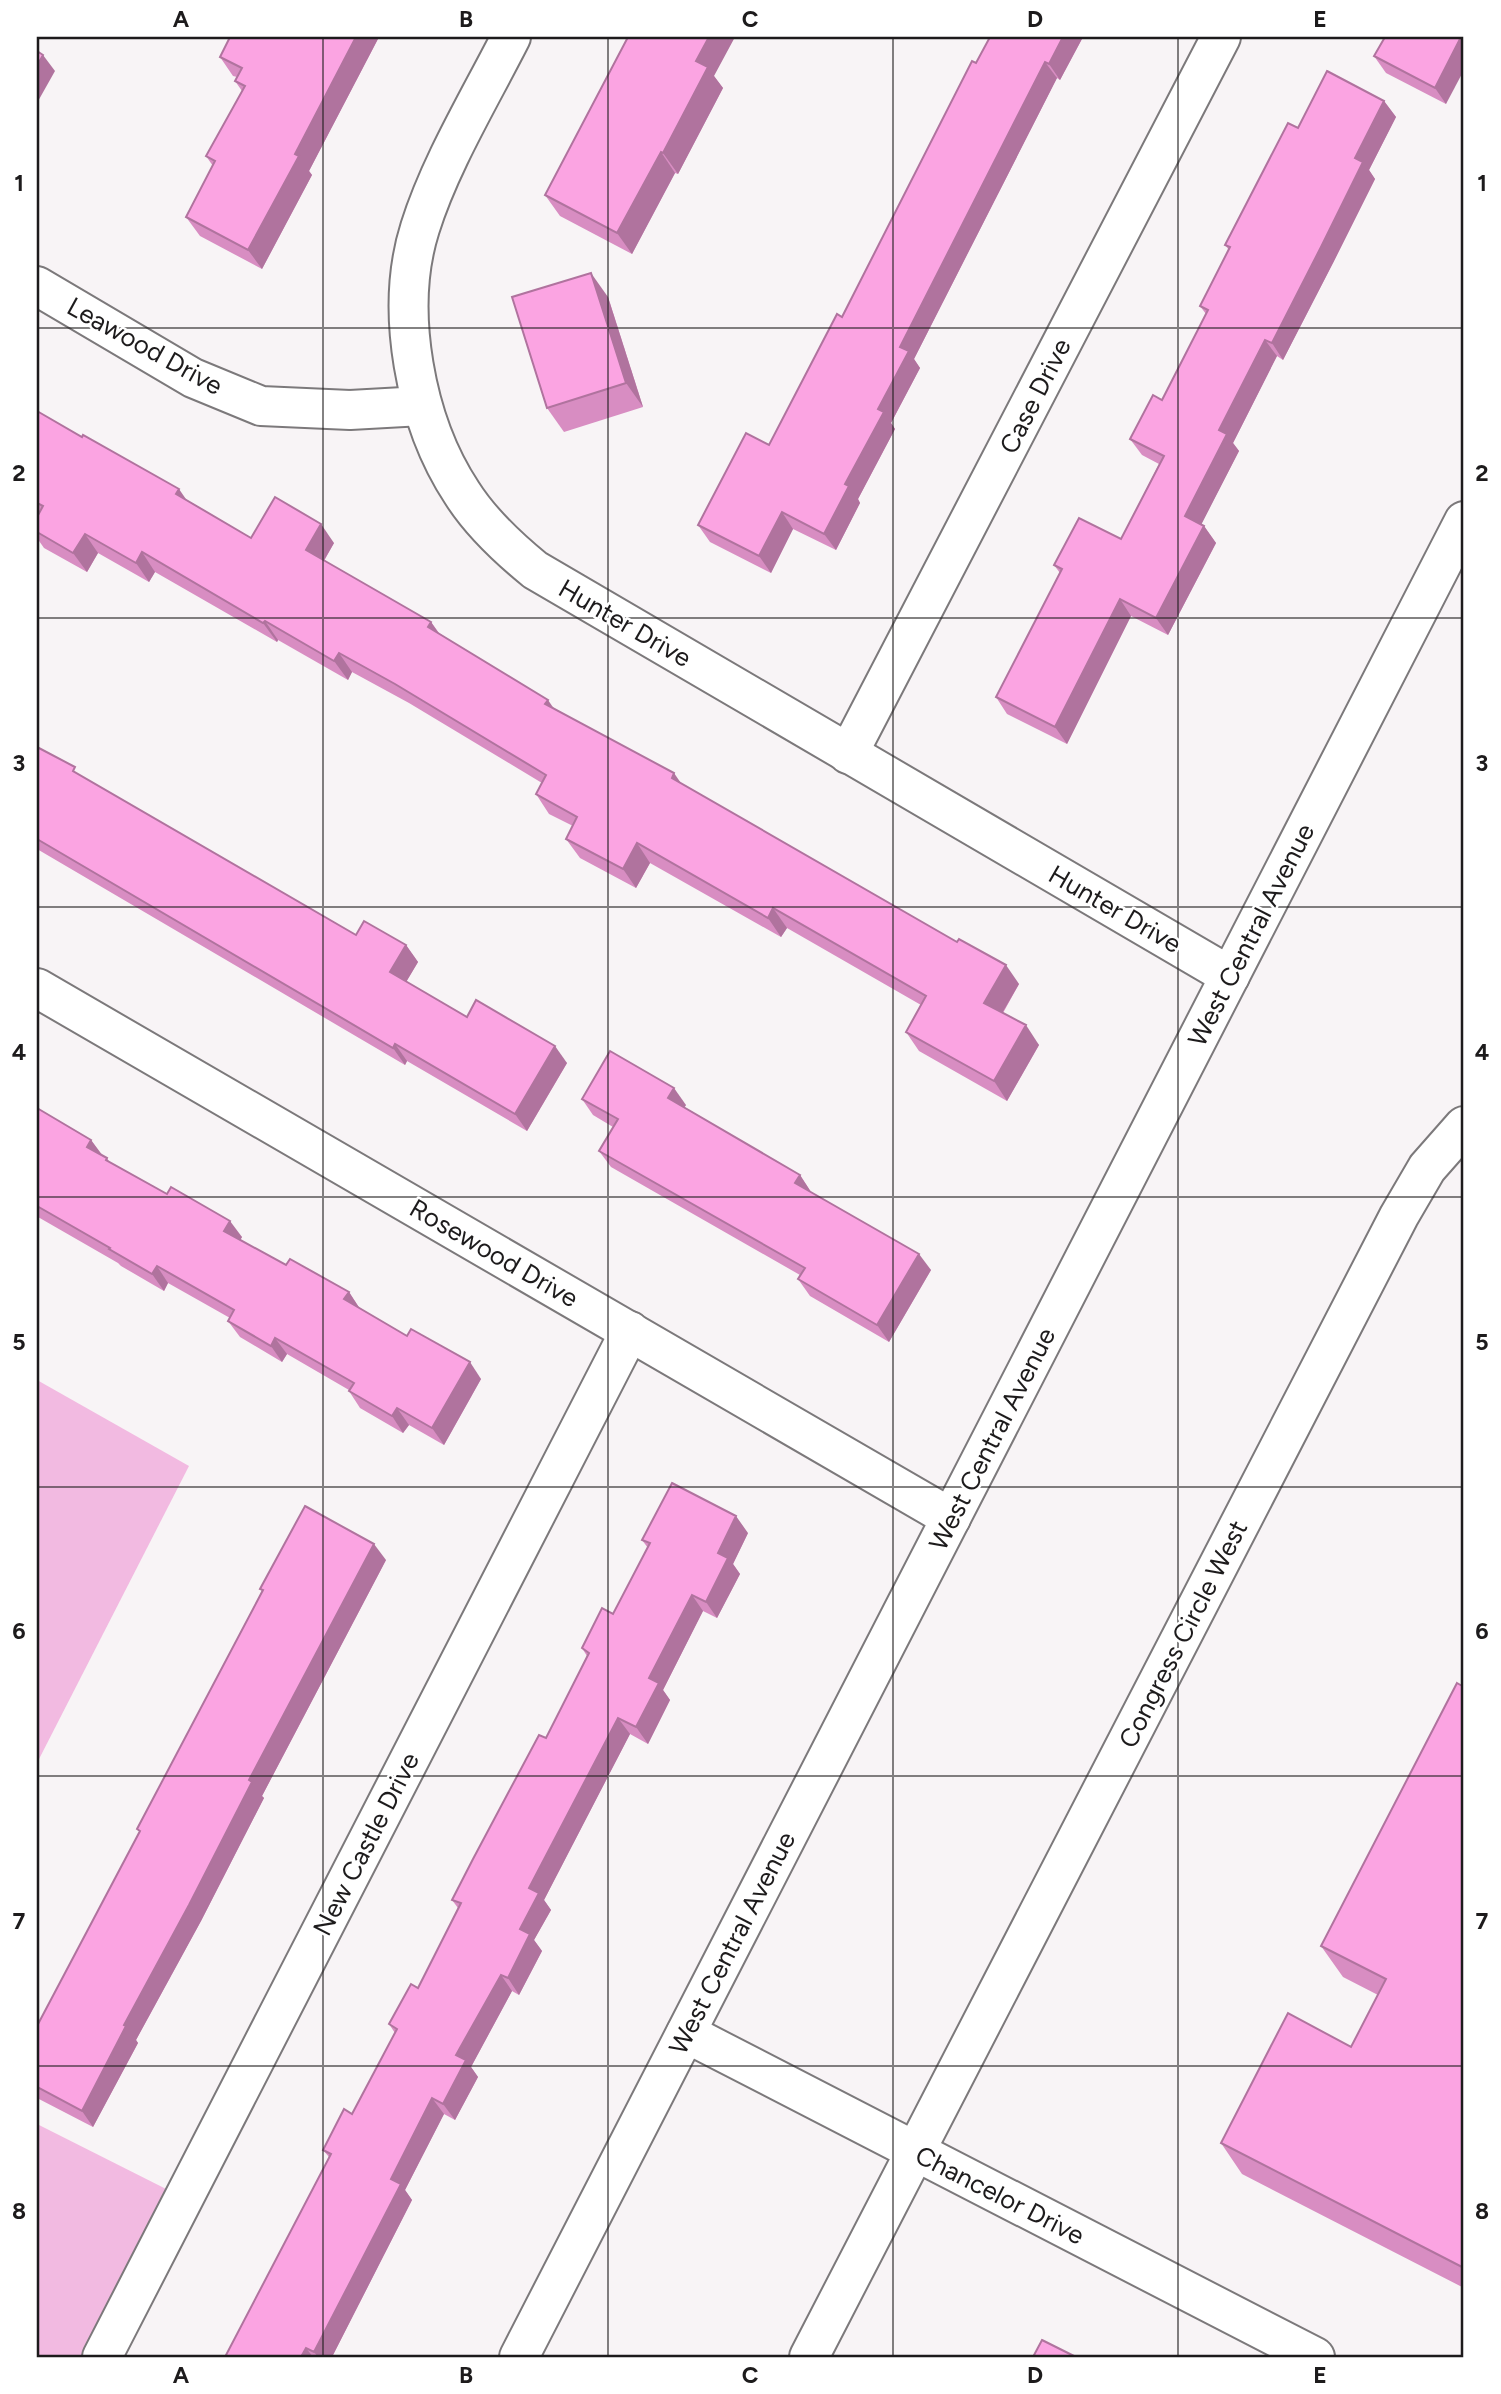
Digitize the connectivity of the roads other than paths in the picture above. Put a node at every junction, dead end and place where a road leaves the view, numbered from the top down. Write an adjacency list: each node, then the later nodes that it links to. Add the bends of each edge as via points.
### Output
1 (511, 37): 4 (street, Hunter Drive, via 437,183 409,273 412,361)
2 (1221, 37): 6 (street, Case Drive)
3 (37, 286): 4 (street, Leawood Drive, via 193,378 261,405 350,410)
4 (422, 406): 6 (street, Hunter Drive, via 461,493 535,570)
5 (1464, 521): 7 (street, West Central Avenue)
6 (848, 754): 7 (street, Hunter Drive)
7 (1230, 976): 11 (street, West Central Avenue)
8 (37, 988): 10 (street, Rosewood Drive)
9 (1464, 1126): 13 (street, Congress Circle West, via 1427,1168 1399,1216)
10 (630, 1331): 11 (street, Rosewood Drive); 14 (street, New Castle Drive)
11 (951, 1518): 12 (street, West Central Avenue)
12 (686, 2033): 13 (street, Chancelor Drive); 15 (street, West Central Avenue)
13 (915, 2151): 16 (street, Congress Circle West); 17 (street, Chancelor Drive)
14 (102, 2357)
15 (519, 2357)
16 (809, 2357)
17 (1315, 2357)

